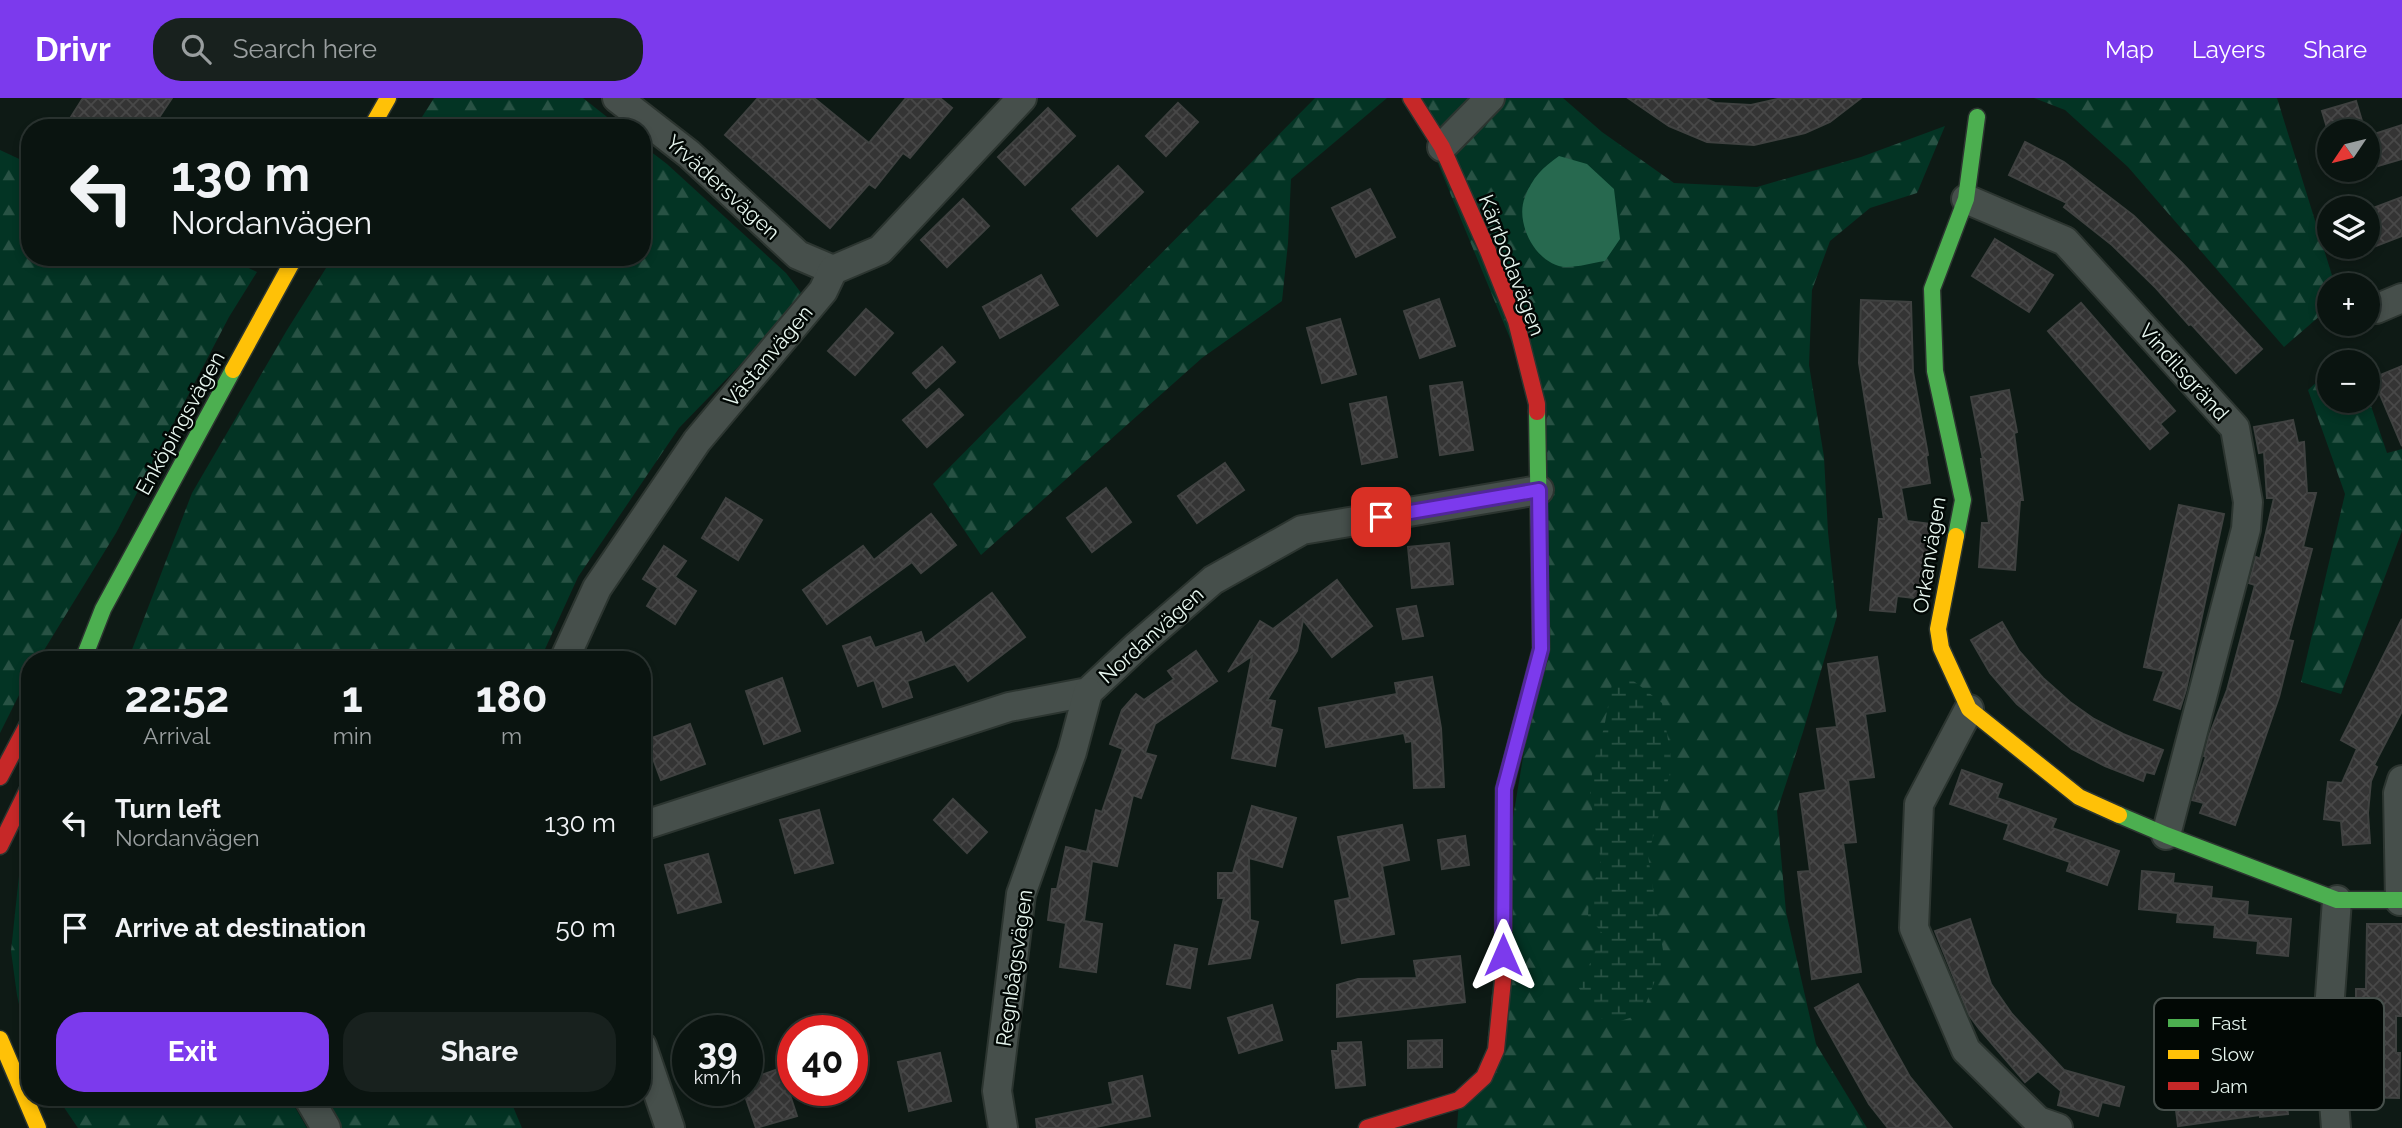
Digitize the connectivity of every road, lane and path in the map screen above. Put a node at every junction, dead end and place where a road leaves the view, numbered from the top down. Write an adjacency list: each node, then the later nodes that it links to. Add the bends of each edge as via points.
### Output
1 (388, 98): 7 (street)
2 (617, 98): 8 (street, Yrvädersvägen)
3 (1022, 98): 13 (street, via 880,250)
4 (1410, 98): 10 (street, Kärrbodavägen)
5 (1490, 98): 10 (street)
6 (1977, 117): 11 (street, Orkanvägen)
7 (376, 119)
8 (644, 119)
9 (651, 124): 13 (street, Yrvädersvägen, via 798,255)
10 (1442, 147): 16 (street, Kärrbodavägen, via 1516,321 1537,404)
11 (1966, 199): 22 (street, Orkanvägen, via 1932,289 1935,371 1963,500 1938,629 1941,648); 28 (street, Vindilsgränd, via 2065,241 2235,428 2248,502 2246,529)
12 (290, 266): 17 (street, Enköpingsvägen)
13 (833, 270): 20 (street, Västanvägen, via 823,291 697,441 597,588)
14 (2402, 298): 15 (street)
15 (2380, 307)
16 (1539, 490): 21 (street, Nordanvägen, via 1302,530 1213,580); 44 (street, Kärrbodavägen, via 1541,649 1504,789 1503,981 1496,1050 1484,1077 1459,1100)
17 (103, 609): 18 (street, Enköpingsvägen); 19 (street, Enköpingsvägen)
18 (74, 651)
19 (87, 651)
20 (568, 651)
21 (1088, 692): 27 (street, Nordanvägen, via 1009,707); 43 (street, Regnbågsvägen, via 1072,752 1021,894 997,1091)
22 (1969, 709): 28 (street, Orkanvägen, via 2079,797); 45 (street, via 1919,804 1914,928 1966,1049 2038,1121)
23 (21, 737): 24 (street)
24 (0, 777)
25 (2402, 780): 31 (street, via 2398,793)
26 (21, 803): 29 (street)
27 (651, 823)
28 (2166, 835): 30 (street, Orkanvägen)
29 (0, 846)
30 (2337, 900): 31 (street, Orkanvägen); 32 (street)
31 (2401, 900)
32 (2330, 998)
33 (0, 1039): 36 (street)
34 (651, 1072): 42 (street)
35 (0, 1082): 40 (street)
36 (21, 1088)
37 (29, 1106): 40 (street)
38 (313, 1106): 41 (street)
39 (2335, 1110): 46 (street)
40 (38, 1128)
41 (326, 1128)
42 (670, 1128)
43 (1003, 1128)
44 (1367, 1128)
45 (2058, 1128)
46 (2336, 1128)

